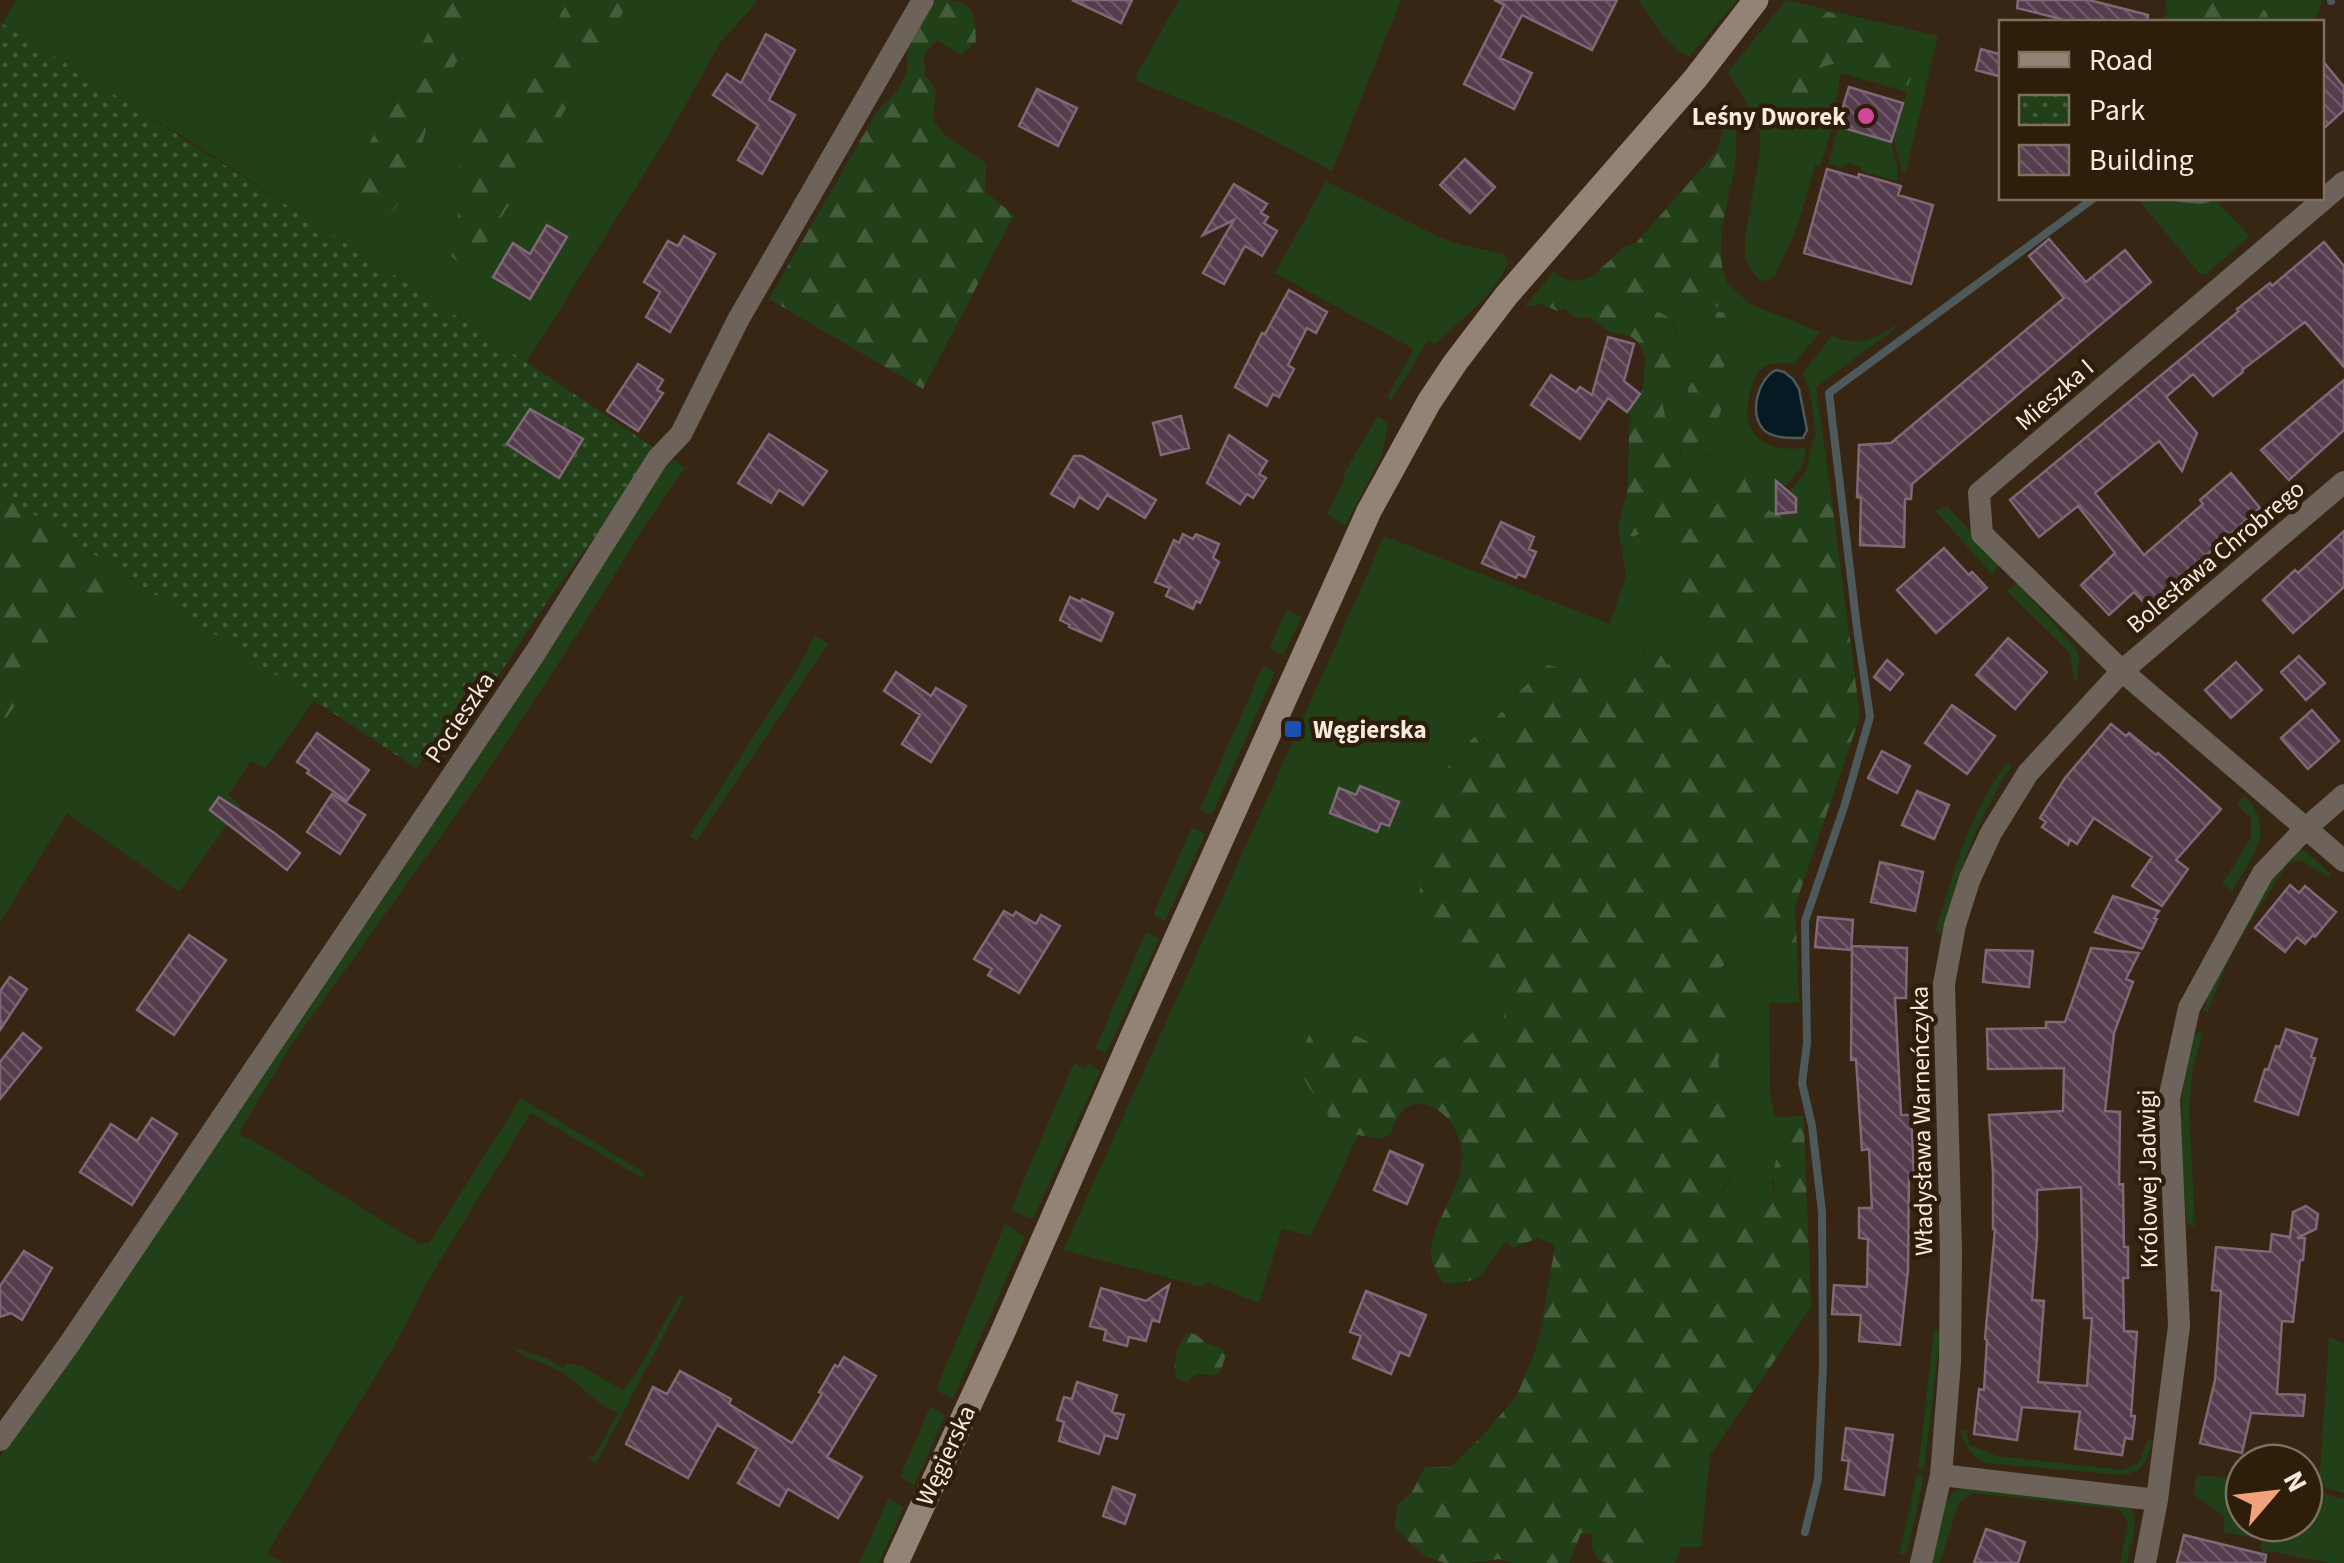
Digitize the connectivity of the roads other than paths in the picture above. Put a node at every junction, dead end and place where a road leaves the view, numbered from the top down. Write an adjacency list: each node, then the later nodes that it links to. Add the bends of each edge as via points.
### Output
1 (923, 0): 11 (street, Pocieszka, via 738,320 681,434 658,458 536,653)
2 (1756, 0): 14 (main road, Węgierska, via 1454,363 1369,510)
3 (2344, 182): 4 (street, Mieszka I)
4 (2324, 199)
5 (2323, 200): 7 (street, Mieszka I, via 1979,494 1982,534)
6 (2344, 482): 7 (street, Bolesława Chrobrego)
7 (2122, 672): 9 (street); 12 (street, Władysława Warneńczyka, via 2028,773 1990,833 1955,925 1944,984 1951,1250)
8 (2344, 795): 9 (street, Królowej Jadwigi)
9 (2305, 829): 10 (street); 13 (street, Królowej Jadwigi, via 2262,873 2188,1014 2169,1099 2179,1326)
10 (2344, 861)
11 (0, 1440)
12 (1941, 1475): 13 (street); 15 (street, Władysława Warneńczyka)
13 (2158, 1500): 16 (street, Królowej Jadwigi)
14 (896, 1563)
15 (1921, 1563)
16 (2144, 1563)

